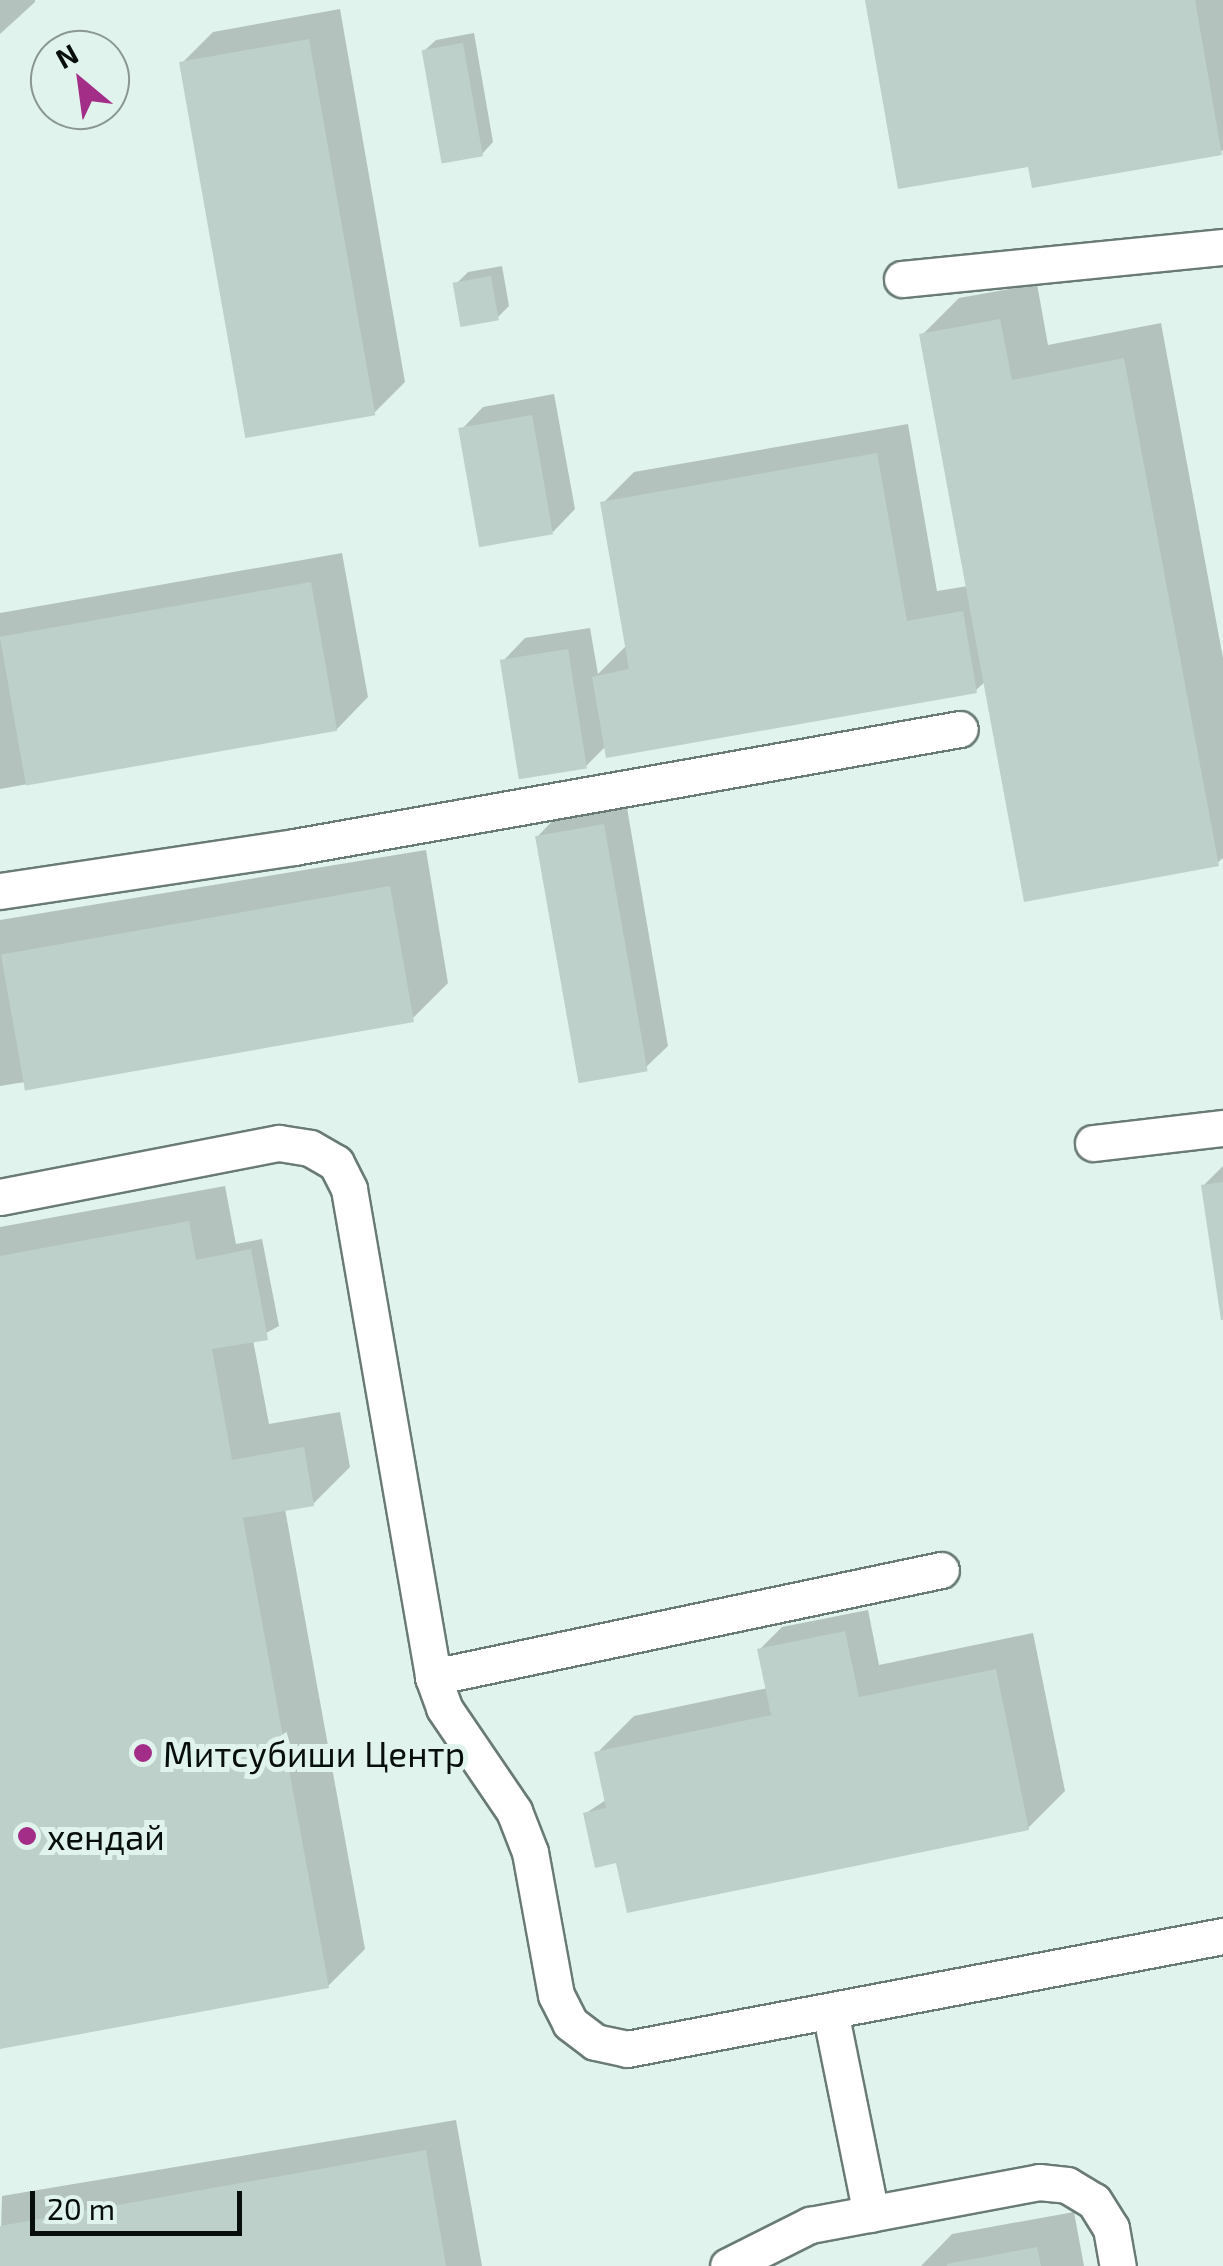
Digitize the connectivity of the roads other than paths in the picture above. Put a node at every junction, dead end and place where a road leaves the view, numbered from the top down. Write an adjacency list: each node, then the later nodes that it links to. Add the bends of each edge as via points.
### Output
1 (1223, 247): 2 (lane)
2 (902, 279)
3 (960, 730): 4 (lane, via 294,847)
4 (0, 891)
5 (1223, 1128): 6 (lane)
6 (1093, 1143)
7 (0, 1197): 9 (lane, via 280,1143 310,1148 336,1163 350,1189)
8 (941, 1570): 9 (lane)
9 (433, 1677): 11 (lane, via 444,1708 514,1812 530,1852 556,1995 570,2022 595,2042 627,2049)
10 (1223, 1936): 11 (lane)
11 (830, 2011): 12 (lane)
12 (871, 2214): 13 (lane, via 810,2225); 14 (lane, via 1039,2182 1068,2185 1102,2214)
13 (728, 2266)
14 (1118, 2266)

